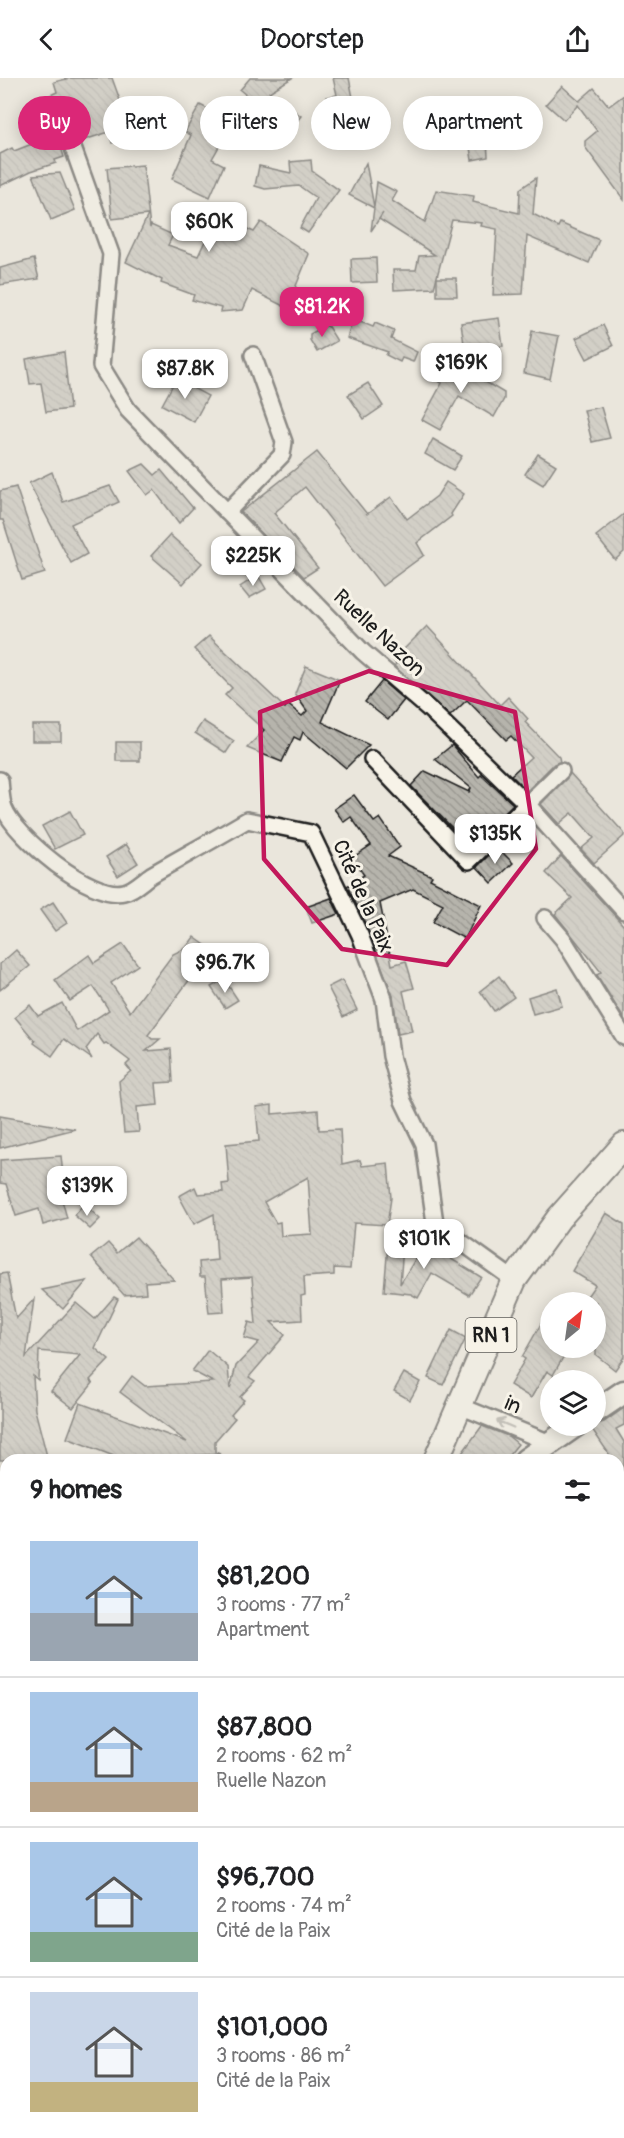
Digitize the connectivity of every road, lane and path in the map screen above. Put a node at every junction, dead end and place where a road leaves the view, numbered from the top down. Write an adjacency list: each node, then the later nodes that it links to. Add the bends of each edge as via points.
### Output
1 (74, 150): 3 (street, Ruelle Nazon, via 111,254 101,366 128,410)
2 (253, 355): 3 (street, via 284,442 282,455)
3 (227, 512): 7 (street, Ruelle Nazon, via 363,652 429,709)
4 (372, 759): 7 (street, via 469,861)
5 (561, 771): 7 (street)
6 (0, 780): 12 (street, Cité de la Paix, via 4,808 32,843 69,874 120,893 247,820 311,833 360,935 384,999 391,1056 403,1101 424,1144 435,1223)
7 (529, 806): 8 (street, Ruelle Nazon)
8 (624, 911)
9 (545, 918): 10 (street)
10 (624, 1037)
11 (624, 1145): 12 (main road, RN 1, via 559,1218)
12 (514, 1280): 15 (main road, RN 1)
13 (624, 1392): 14 (street)
14 (606, 1404)
15 (460, 1406): 17 (street, in, one-way to 15); 18 (main road, RN 1)
16 (560, 1436): 17 (street)
17 (550, 1443): 19 (street)
18 (439, 1454)
19 (534, 1454)

